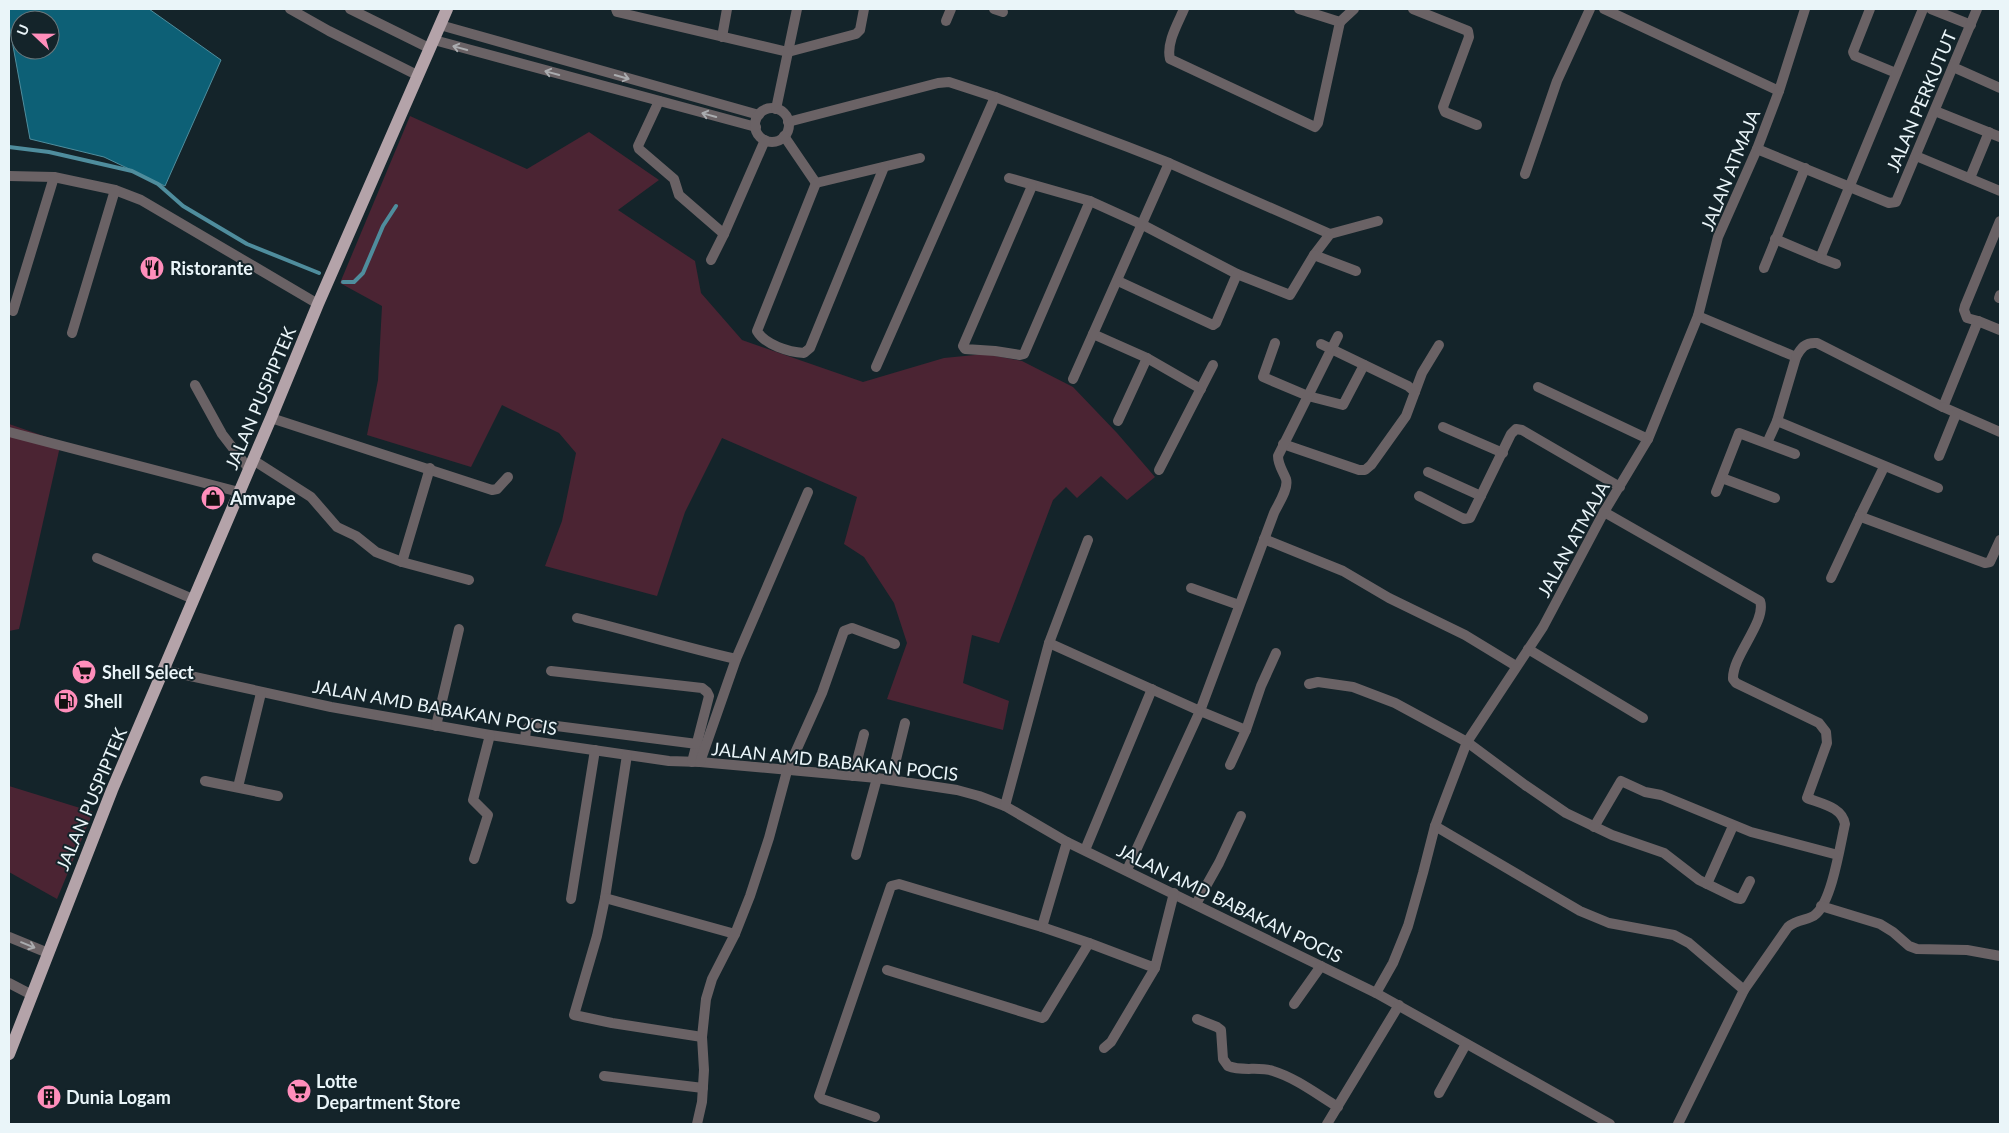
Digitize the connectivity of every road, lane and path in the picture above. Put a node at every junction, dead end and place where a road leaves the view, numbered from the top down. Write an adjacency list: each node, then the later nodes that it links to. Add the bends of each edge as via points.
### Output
1 (290, 9): 30 (street)
2 (350, 9): 25 (street)
3 (447, 9): 22 (main road, JALAN PUSPIPTEK)
4 (616, 9): 24 (street, via 617,12)
5 (727, 9): 24 (street)
6 (797, 9): 26 (street)
7 (864, 9): 26 (street, via 860,30 856,34)
8 (951, 9): 20 (street)
9 (1184, 9): 21 (street, via 1170,43 1170,58 1315,127)
10 (1299, 9): 21 (street)
11 (1354, 9): 21 (street)
12 (1412, 9): 40 (street, via 1468,31 1469,37 1443,107 1445,112)
13 (1590, 9): 52 (street, via 1557,81)
14 (1604, 9): 33 (street)
15 (1805, 9): 33 (street, JALAN ATMAJA)
16 (1870, 9): 29 (street, via 1853,52 1855,56)
17 (1923, 9): 29 (street)
18 (1931, 9): 23 (street)
19 (1977, 9): 23 (street, JALAN PERKUTUT)
20 (946, 21)
21 (1340, 22)
22 (440, 25): 25 (main road, JALAN PUSPIPTEK); 28 (street)
23 (1971, 25): 27 (street, JALAN PERKUTUT)
24 (722, 36): 26 (street)
25 (431, 44): 30 (main road, JALAN PUSPIPTEK); 31 (street, one-way to 25)
26 (788, 52): 36 (street)
27 (1954, 66): 32 (street); 37 (street, JALAN PERKUTUT)
28 (587, 67): 31 (street); 38 (street, one-way to 38)
29 (1896, 73): 59 (street)
30 (417, 75): 77 (main road, JALAN PUSPIPTEK)
31 (584, 81): 35 (street)
32 (2000, 88)
33 (1779, 91): 46 (street, JALAN ATMAJA)
34 (995, 97): 39 (street, via 943,82); 49 (street); 93 (street)
35 (659, 101): 41 (street, one-way to 35); 66 (street, via 639,149 674,179 679,195)
36 (776, 108): 38 (street, via 769,108); 39 (street, via 787,116)
37 (1935, 111): 42 (street); 47 (street, JALAN PERKUTUT)
38 (759, 115): 41 (street)
39 (788, 122): 43 (street)
40 (1477, 125)
41 (756, 128): 45 (street)
42 (1988, 132): 44 (street); 56 (street)
43 (784, 136): 45 (street, via 775,141); 57 (street)
44 (2000, 136)
45 (765, 140): 66 (street)
46 (1757, 149): 51 (street); 79 (street, JALAN ATMAJA, via 1718,237)
47 (1916, 156): 56 (street); 59 (street, JALAN PERKUTUT, via 1898,200 1892,203)
48 (920, 158): 50 (street)
49 (1170, 163): 65 (street); 67 (street)
50 (884, 167): 57 (street); 57 (street, via 810,348 798,353 768,342 757,331)
51 (1804, 168): 59 (street); 68 (street)
52 (1525, 174)
53 (9, 176): 54 (street)
54 (54, 177): 60 (street); 78 (street)
55 (1009, 178): 58 (street)
56 (1970, 178): 61 (street)
57 (816, 183)
58 (1032, 186): 62 (street); 62 (street, via 965,349 1024,354)
59 (1849, 186): 70 (street)
60 (115, 190): 77 (street, via 141,200); 82 (street)
61 (2000, 191)
62 (1090, 201): 65 (street)
63 (1378, 221): 67 (street)
64 (2000, 221): 80 (street, via 1964,310 1967,318)
65 (1143, 225): 75 (street); 76 (street)
66 (724, 234): 71 (street)
67 (1330, 234): 69 (street)
68 (1775, 239): 70 (street); 73 (street)
69 (1314, 254): 74 (street); 75 (street, via 1290,296)
70 (1820, 258): 72 (street)
71 (711, 260)
72 (1836, 264)
73 (1764, 268)
74 (1356, 271)
75 (1237, 274): 76 (street, via 1213,325)
76 (1118, 281): 83 (street)
77 (318, 304): 102 (main road, JALAN PUSPIPTEK)
78 (13, 311)
79 (1698, 316): 89 (street); 108 (street, JALAN ATMAJA)
80 (1978, 321): 81 (street); 100 (street)
81 (2000, 330)
82 (72, 333)
83 (1093, 334): 90 (street); 94 (street)
84 (1338, 336): 88 (street)
85 (1275, 343): 99 (street, via 1263,376)
86 (1321, 344): 88 (street)
87 (1439, 345): 98 (street)
88 (1332, 350): 92 (street); 99 (street)
89 (1796, 357): 100 (street, via 1806,344 1817,343); 104 (street)
90 (1147, 358): 97 (street); 103 (street)
91 (1213, 365): 97 (street)
92 (1364, 365): 98 (street); 99 (street, via 1344,404)
93 (876, 367)
94 (1073, 379)
95 (195, 386): 114 (street, via 222,434)
96 (1538, 387): 108 (street)
97 (1201, 388): 117 (street)
98 (1415, 392): 110 (street, via 1406,416 1365,470)
99 (1308, 396): 110 (street)
100 (1943, 407): 101 (street)
101 (1956, 414): 107 (street); 113 (street)
102 (271, 418): 114 (main road, JALAN PUSPIPTEK); 116 (street)
103 (1118, 421)
104 (1777, 421): 109 (street); 115 (street)
105 (1443, 427): 111 (street)
106 (9, 432): 123 (street)
107 (2000, 432)
108 (1648, 439): 121 (street, JALAN ATMAJA)
109 (1767, 443): 112 (street); 120 (street, via 1739,433)
110 (1283, 444): 131 (street, via 1278,462 1286,483)
111 (1503, 453): 121 (street, via 1511,434 1516,429 1522,430); 127 (street)
112 (1795, 454)
113 (1939, 456)
114 (251, 464): 123 (main road, JALAN PUSPIPTEK); 135 (street, via 311,497 337,527 356,536 376,552)
115 (1884, 466): 122 (street); 130 (street)
116 (430, 468): 119 (street, via 492,490); 135 (street)
117 (1159, 470)
118 (1428, 472): 127 (street)
119 (508, 477)
120 (1722, 478): 125 (street); 128 (street)
121 (1620, 487): 129 (street, JALAN ATMAJA)
122 (1938, 488)
123 (239, 492): 139 (main road, JALAN PUSPIPTEK)
124 (808, 492): 147 (street)
125 (1716, 492)
126 (1419, 496): 127 (street, via 1467,520)
127 (1481, 496)
128 (1774, 498)
129 (1604, 512): 145 (street, JALAN ATMAJA); 183 (street, via 1760,601 1761,612 1736,665 1733,679 1820,723 1826,732 1827,743 1807,798 1844,816)
130 (1860, 516): 133 (street, via 1985,563 1990,562); 136 (street)
131 (1264, 539): 140 (street); 148 (street, via 1343,571 1389,598 1465,635)
132 (1088, 540): 144 (street)
133 (2000, 540)
134 (97, 558): 139 (street)
135 (402, 562): 137 (street)
136 (1831, 578)
137 (469, 580)
138 (1191, 588): 140 (street)
139 (192, 599): 149 (main road, JALAN PUSPIPTEK)
140 (1239, 605): 154 (street)
141 (577, 618): 147 (street)
142 (460, 629): 157 (street)
143 (895, 644): 168 (street, via 852,628 844,631 822,693)
144 (1049, 644): 152 (street); 175 (street)
145 (1528, 649): 148 (street, JALAN ATMAJA); 155 (street)
146 (1276, 653): 158 (street)
147 (736, 659): 166 (street)
148 (1516, 666): 162 (street, JALAN ATMAJA)
149 (163, 670): 153 (street, JALAN AMD BABAKAN POCIS); 197 (main road, JALAN PUSPIPTEK)
150 (551, 671): 163 (street, via 702,688 709,696)
151 (1309, 684): 162 (street, via 1318,682 1353,687 1395,703)
152 (1152, 690): 154 (street); 181 (street)
153 (261, 693): 157 (street, JALAN AMD BABAKAN POCIS); 173 (street)
154 (1200, 711): 158 (street); 185 (street)
155 (1643, 718)
156 (905, 723): 171 (street)
157 (436, 726): 160 (street, JALAN AMD BABAKAN POCIS)
158 (1246, 730): 167 (street)
159 (864, 734): 169 (street)
160 (490, 735): 161 (street, JALAN AMD BABAKAN POCIS); 184 (street, via 473,800 488,815)
161 (525, 739): 163 (street, via 526,730 534,723); 164 (street, JALAN AMD BABAKAN POCIS)
162 (1467, 742): 177 (street, JALAN ATMAJA); 179 (street, via 1533,791)
163 (697, 744): 166 (street)
164 (596, 750): 165 (street, JALAN AMD BABAKAN POCIS); 190 (street)
165 (627, 755): 166 (street, JALAN AMD BABAKAN POCIS); 189 (street)
166 (696, 762): 168 (street, JALAN AMD BABAKAN POCIS)
167 (1230, 765)
168 (787, 771): 169 (street, JALAN AMD BABAKAN POCIS); 194 (street, via 759,870)
169 (853, 776): 170 (street, JALAN AMD BABAKAN POCIS)
170 (877, 778): 171 (street, JALAN AMD BABAKAN POCIS); 182 (street)
171 (892, 780): 175 (street, JALAN AMD BABAKAN POCIS, via 957,790)
172 (205, 781): 173 (street)
173 (238, 787): 174 (street)
174 (278, 796)
175 (1005, 806): 180 (street, JALAN AMD BABAKAN POCIS)
176 (1241, 816): 191 (street)
177 (1434, 826): 203 (street, via 1580,911 1609,924 1674,936 1689,943); 204 (street, JALAN ATMAJA, via 1408,926)
178 (1733, 826): 179 (street, via 1621,781); 183 (street); 187 (street)
179 (1594, 827): 187 (street, via 1664,853)
180 (1067, 842): 181 (street, JALAN AMD BABAKAN POCIS); 193 (street)
181 (1084, 850): 185 (street, JALAN AMD BABAKAN POCIS)
182 (856, 854)
183 (1838, 855): 192 (street, via 1831,886)
184 (474, 859)
185 (1127, 870): 188 (street, JALAN AMD BABAKAN POCIS)
186 (1750, 881): 187 (street, via 1741,899)
187 (1707, 884)
188 (1174, 893): 191 (street, JALAN AMD BABAKAN POCIS); 200 (street)
189 (606, 898): 194 (street); 209 (street, via 574,1015)
190 (572, 899)
191 (1196, 904): 199 (street, JALAN AMD BABAKAN POCIS)
192 (1821, 906): 198 (street, via 1880,924 1917,949 1967,950); 203 (street, via 1814,916 1798,920 1788,927)
193 (1042, 928): 196 (street); 217 (street, via 899,884 891,886 819,1096)
194 (735, 934): 209 (street, via 712,979 706,999)
195 (9, 937): 197 (street, one-way to 197)
196 (1089, 943): 200 (street); 201 (street, via 1042,1018)
197 (48, 953): 205 (main road, JALAN PUSPIPTEK)
198 (2000, 956)
199 (1321, 966): 204 (street, JALAN AMD BABAKAN POCIS); 206 (street)
200 (1154, 968): 211 (street, via 1111,1042)
201 (887, 970)
202 (9, 983): 205 (street)
203 (1744, 990): 221 (street)
204 (1376, 993): 207 (street, JALAN AMD BABAKAN POCIS)
205 (32, 995): 212 (main road, JALAN PUSPIPTEK)
206 (1294, 1004)
207 (1399, 1005): 210 (street, JALAN AMD BABAKAN POCIS); 216 (street)
208 (1197, 1019): 216 (street, via 1221,1030 1223,1059 1228,1066 1274,1071)
209 (702, 1037): 214 (street)
210 (1466, 1044): 215 (street); 220 (street, JALAN AMD BABAKAN POCIS)
211 (1104, 1048)
212 (9, 1054)
213 (604, 1076): 214 (street)
214 (703, 1088): 218 (street)
215 (1439, 1093)
216 (1338, 1106): 219 (street)
217 (875, 1118)
218 (697, 1124)
219 (1327, 1124)
220 (1610, 1124)
221 (1678, 1124)

